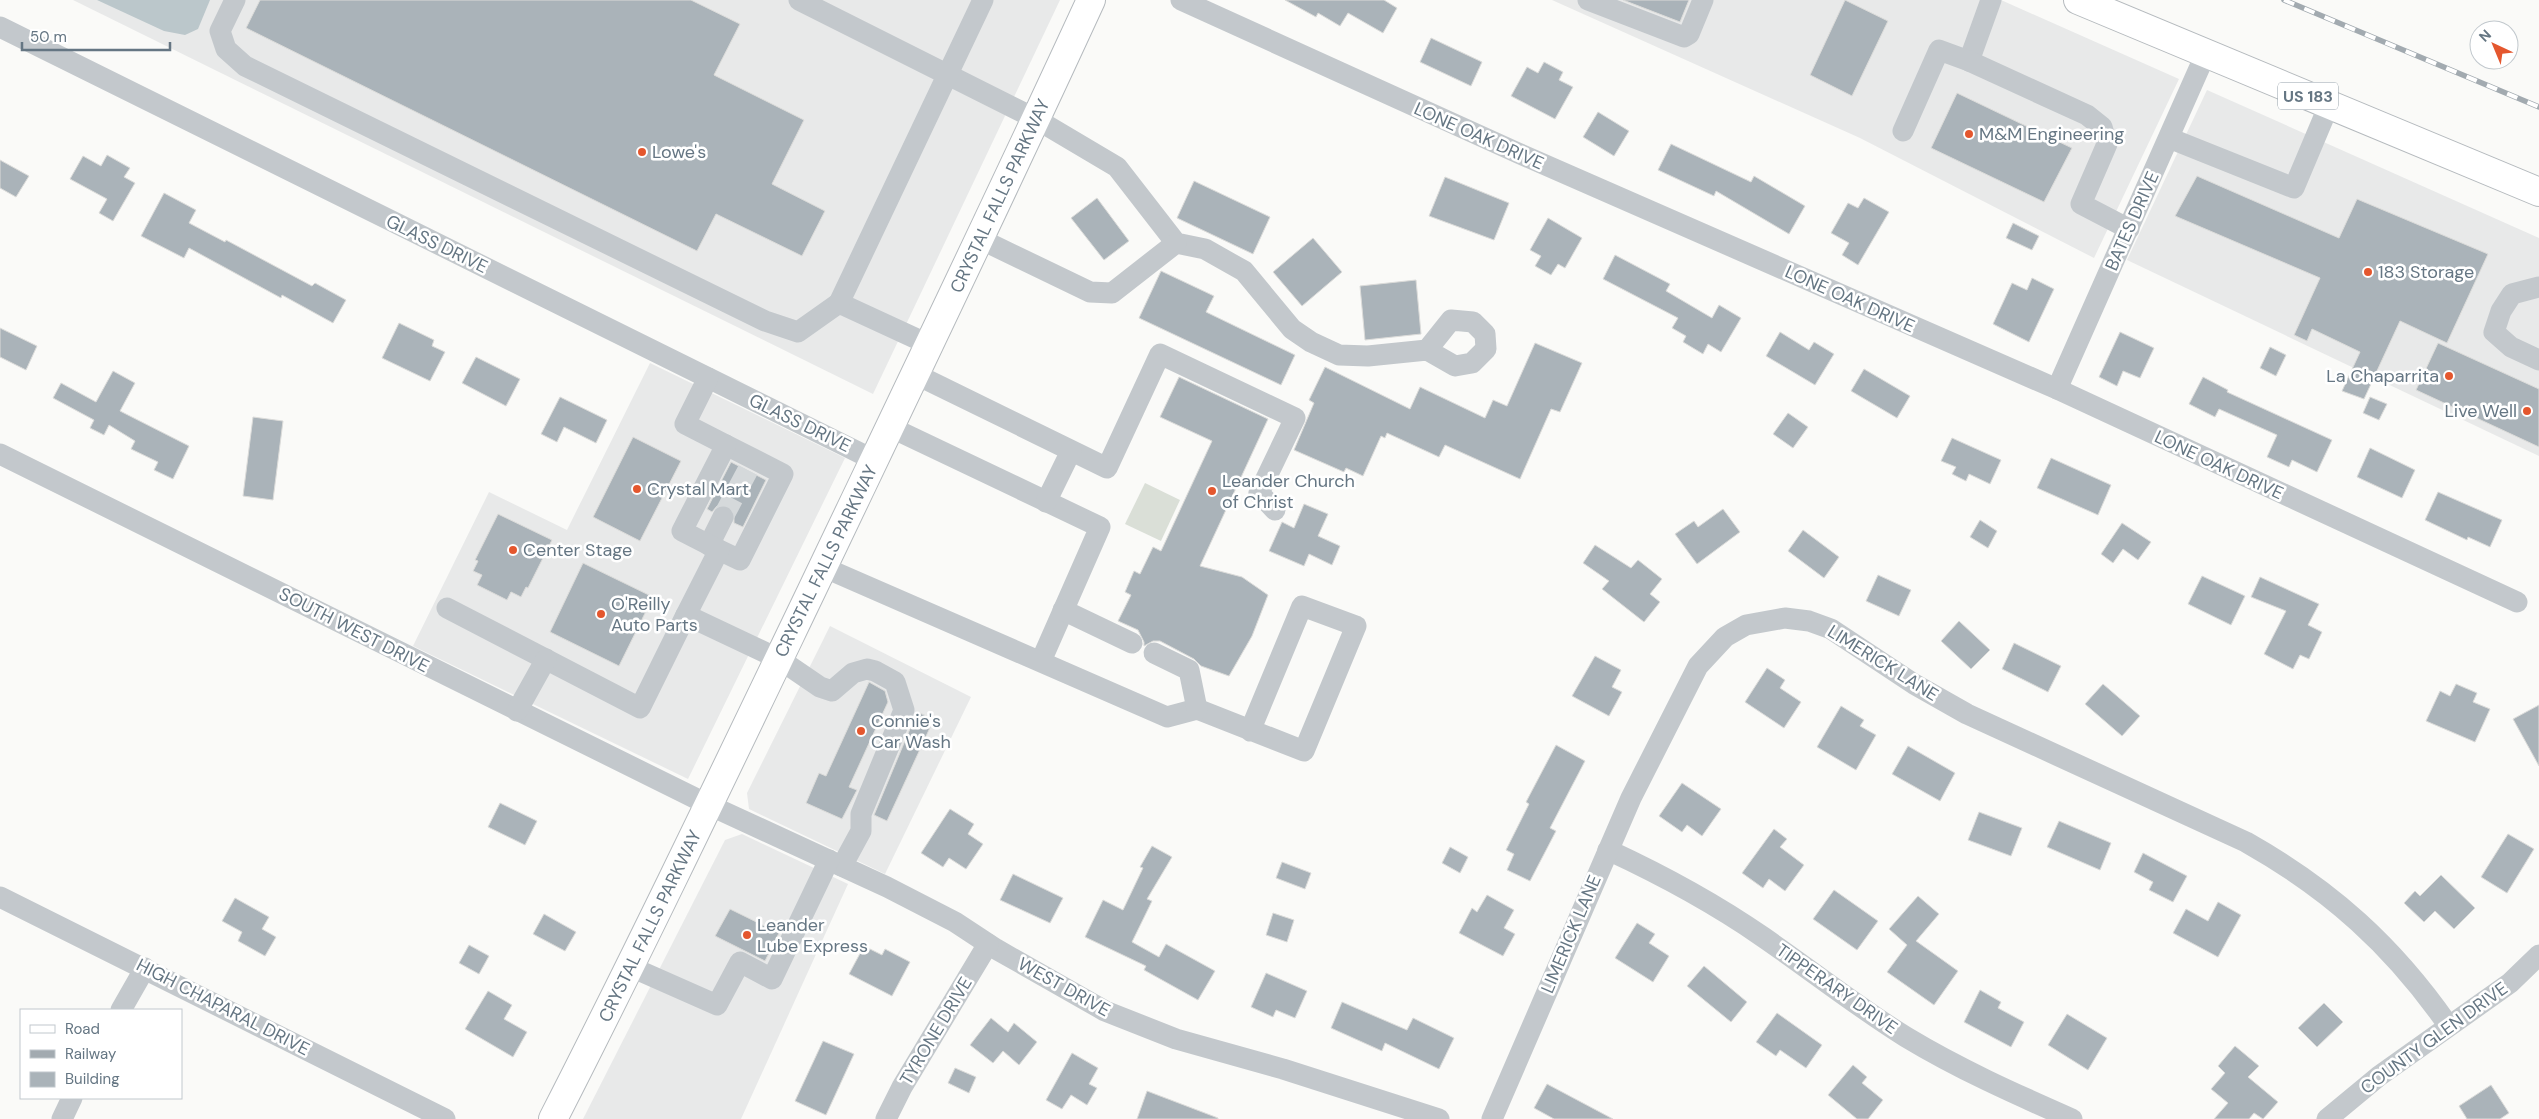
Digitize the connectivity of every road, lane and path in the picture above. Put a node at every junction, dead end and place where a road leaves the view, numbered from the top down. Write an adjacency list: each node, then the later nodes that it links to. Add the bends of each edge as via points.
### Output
1 (235, 0): 23 (street, via 220,31 226,49 245,66 765,321 798,332)
2 (799, 0): 13 (street)
3 (983, 0): 13 (street)
4 (1091, 0): 15 (main road, CRYSTAL FALLS PARKWAY)
5 (1181, 0): 29 (street, LONE OAK DRIVE, via 1518,153)
6 (1588, 0): 7 (street, via 1684,38 1689,34)
7 (1703, 0)
8 (1992, 0): 12 (street)
9 (2078, 0): 11 (main road, US 183)
10 (0, 27): 28 (street, GLASS DRIVE)
11 (2206, 53): 14 (main road, US 183); 17 (street, BATES DRIVE)
12 (1969, 61): 16 (street, via 1939,50); 19 (street, via 2087,115 2102,127 2107,144 2081,204)
13 (947, 73): 15 (street); 23 (street)
14 (2329, 105): 17 (street, via 2294,188); 18 (main road, US 183)
15 (1036, 119): 20 (main road, CRYSTAL FALLS PARKWAY); 21 (street, via 1117,167)
16 (1903, 130)
17 (2169, 138): 19 (street, BATES DRIVE)
18 (2539, 192)
19 (2129, 228): 29 (street, BATES DRIVE)
20 (980, 239): 21 (street, via 1090,292 1104,293 1112,293); 24 (main road, CRYSTAL FALLS PARKWAY)
21 (1176, 243): 25 (street, via 1205,249 1244,271 1292,329 1310,342 1339,355 1368,356)
22 (2539, 287): 26 (street, via 2512,294 2501,311 2494,332 2511,347)
23 (839, 303): 24 (street)
24 (930, 345): 27 (main road, CRYSTAL FALLS PARKWAY)
25 (1427, 350)
26 (2539, 360)
27 (916, 374): 30 (main road, CRYSTAL FALLS PARKWAY); 32 (street)
28 (708, 378): 31 (street, via 685,424); 34 (street, GLASS DRIVE)
29 (2057, 390): 40 (street, LONE OAK DRIVE)
30 (890, 427): 34 (main road, CRYSTAL FALLS PARKWAY); 35 (street)
31 (726, 445): 38 (street, via 682,531); 38 (street, via 751,464 783,474 740,560)
32 (1071, 451): 35 (street); 36 (street, via 1107,468 1160,354 1295,418 1259,493)
33 (0, 454): 50 (street, SOUTH WEST DRIVE)
34 (874, 460): 39 (main road, CRYSTAL FALLS PARKWAY)
35 (1046, 502): 42 (street, via 1100,527)
36 (1275, 510)
37 (723, 517): 38 (street)
38 (714, 547): 43 (street)
39 (823, 567): 47 (main road, CRYSTAL FALLS PARKWAY); 48 (street)
40 (2517, 602)
41 (447, 608): 46 (street)
42 (1064, 610): 44 (street); 48 (street)
43 (686, 615): 46 (street, via 640,708); 47 (street)
44 (1132, 643)
45 (1154, 654): 49 (street, via 1189,670)
46 (546, 659): 50 (street)
47 (779, 659): 52 (main road, CRYSTAL FALLS PARKWAY); 54 (street, via 820,687 832,691 853,673 867,669 895,682 900,694 904,710 861,814 861,831)
48 (1041, 661): 49 (street, via 1166,717)
49 (1197, 709): 51 (street)
50 (517, 711): 52 (street, SOUTH WEST DRIVE)
51 (1250, 731): 51 (street, via 1304,752 1356,626 1302,606)
52 (709, 805): 54 (street, WEST DRIVE); 58 (main road, CRYSTAL FALLS PARKWAY)
53 (1608, 850): 61 (street, LIMERICK LANE, via 1698,666 1713,647 1746,625 1777,618 1809,621 1831,629 1914,684 1968,714 2246,842 2278,860 2331,897 2366,927 2428,996); 68 (street, LIMERICK LANE); 69 (street, TIPPERARY DRIVE, via 1707,901 1906,1037 1972,1074)
54 (835, 863): 56 (street, WEST DRIVE, via 955,922); 58 (street, via 772,979 740,962 717,1005)
55 (0, 897): 59 (street, HIGH CHAPARAL DRIVE)
56 (988, 944): 66 (street, TYRONE DRIVE); 67 (street, WEST DRIVE, via 1071,994 1140,1027)
57 (2539, 955): 61 (street, COUNTY GLEN DRIVE, via 2510,983)
58 (631, 967): 65 (main road, CRYSTAL FALLS PARKWAY)
59 (146, 968): 60 (street); 64 (street, HIGH CHAPARAL DRIVE)
60 (122, 1009)
61 (2448, 1025): 70 (street, COUNTY GLEN DRIVE)
62 (72, 1099): 63 (street)
63 (62, 1119)
64 (445, 1119)
65 (553, 1119)
66 (886, 1119)
67 (1439, 1119)
68 (1492, 1119)
69 (2072, 1119)
70 (2327, 1119)

